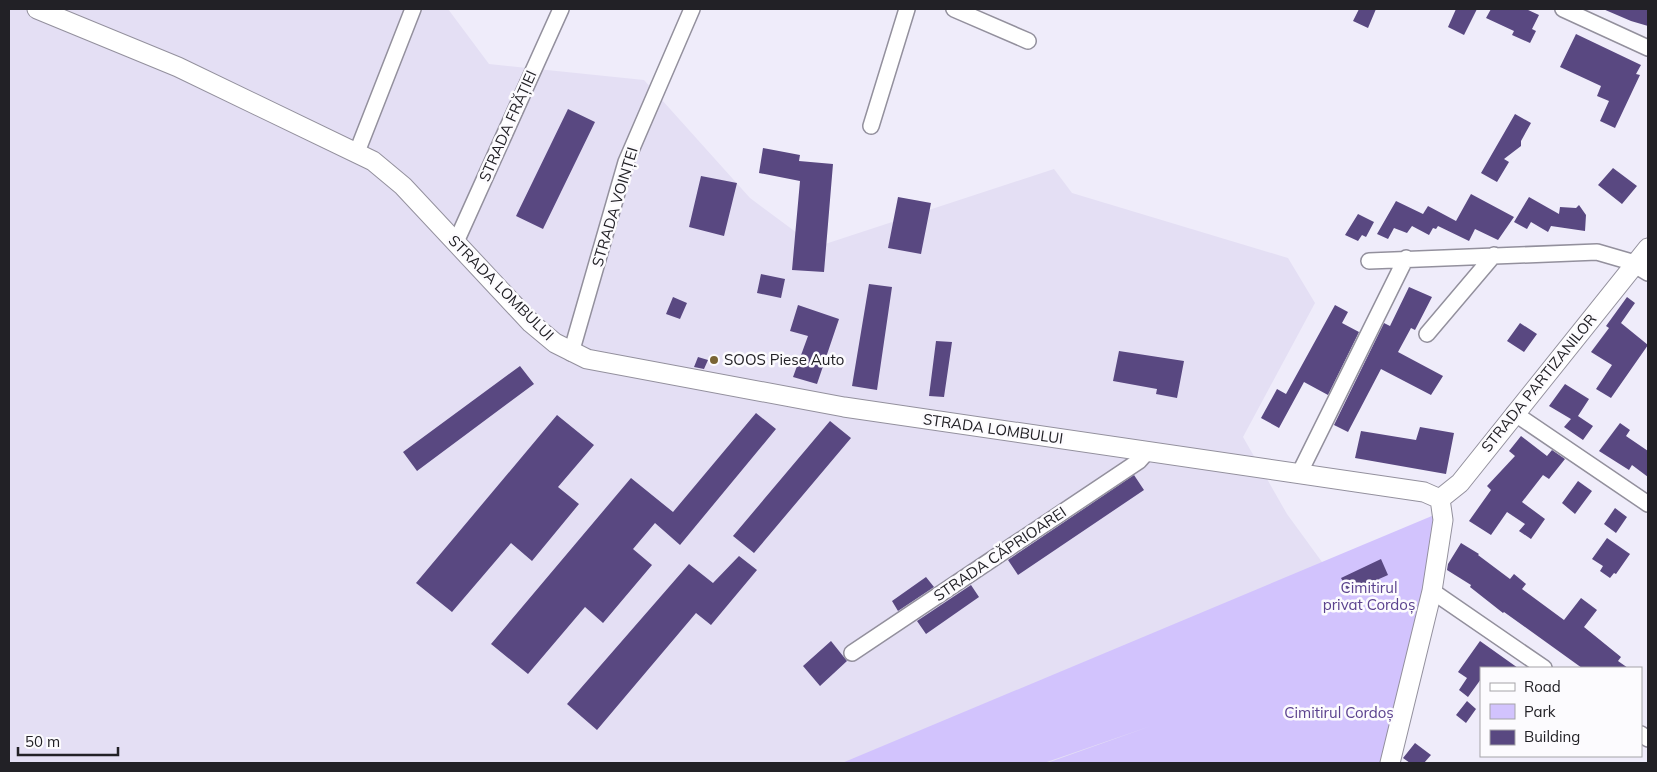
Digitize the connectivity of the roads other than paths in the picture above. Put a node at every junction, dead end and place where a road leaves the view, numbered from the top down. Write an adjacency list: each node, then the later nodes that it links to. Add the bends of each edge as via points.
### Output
1 (37, 9): 11 (street, STRADA LOMBULUI, via 178,67)
2 (413, 9): 11 (street)
3 (561, 9): 12 (street, STRADA FRĂȚIEI)
4 (692, 9): 19 (street, STRADA VOINȚEI, via 626,162)
5 (907, 9): 10 (street)
6 (954, 9): 8 (street)
7 (1564, 9): 9 (street)
8 (1028, 41)
9 (1648, 48)
10 (871, 126)
11 (357, 152): 12 (street, STRADA LOMBULUI, via 387,171)
12 (456, 242): 19 (street, STRADA LOMBULUI, via 532,323)
13 (1648, 248): 17 (street, STRADA PARTIZANILOR)
14 (1494, 255): 15 (street); 17 (street, via 1597,252); 18 (street)
15 (1406, 258): 16 (street); 22 (street)
16 (1369, 261)
17 (1642, 269): 20 (street, STRADA PARTIZANILOR)
18 (1427, 334)
19 (571, 353): 21 (street, STRADA LOMBULUI, via 608,365 844,407)
20 (1514, 413): 23 (street, STRADA PARTIZANILOR, via 1460,483); 24 (street)
21 (1146, 452): 22 (street, STRADA LOMBULUI); 26 (street, STRADA CĂPRIOAREI, via 1138,461)
22 (1299, 474): 23 (street, STRADA LOMBULUI, via 1424,492)
23 (1440, 499): 25 (street, via 1443,520)
24 (1648, 504)
25 (1432, 592): 27 (street); 28 (street)
26 (852, 653)
27 (1543, 667)
28 (1390, 763)

